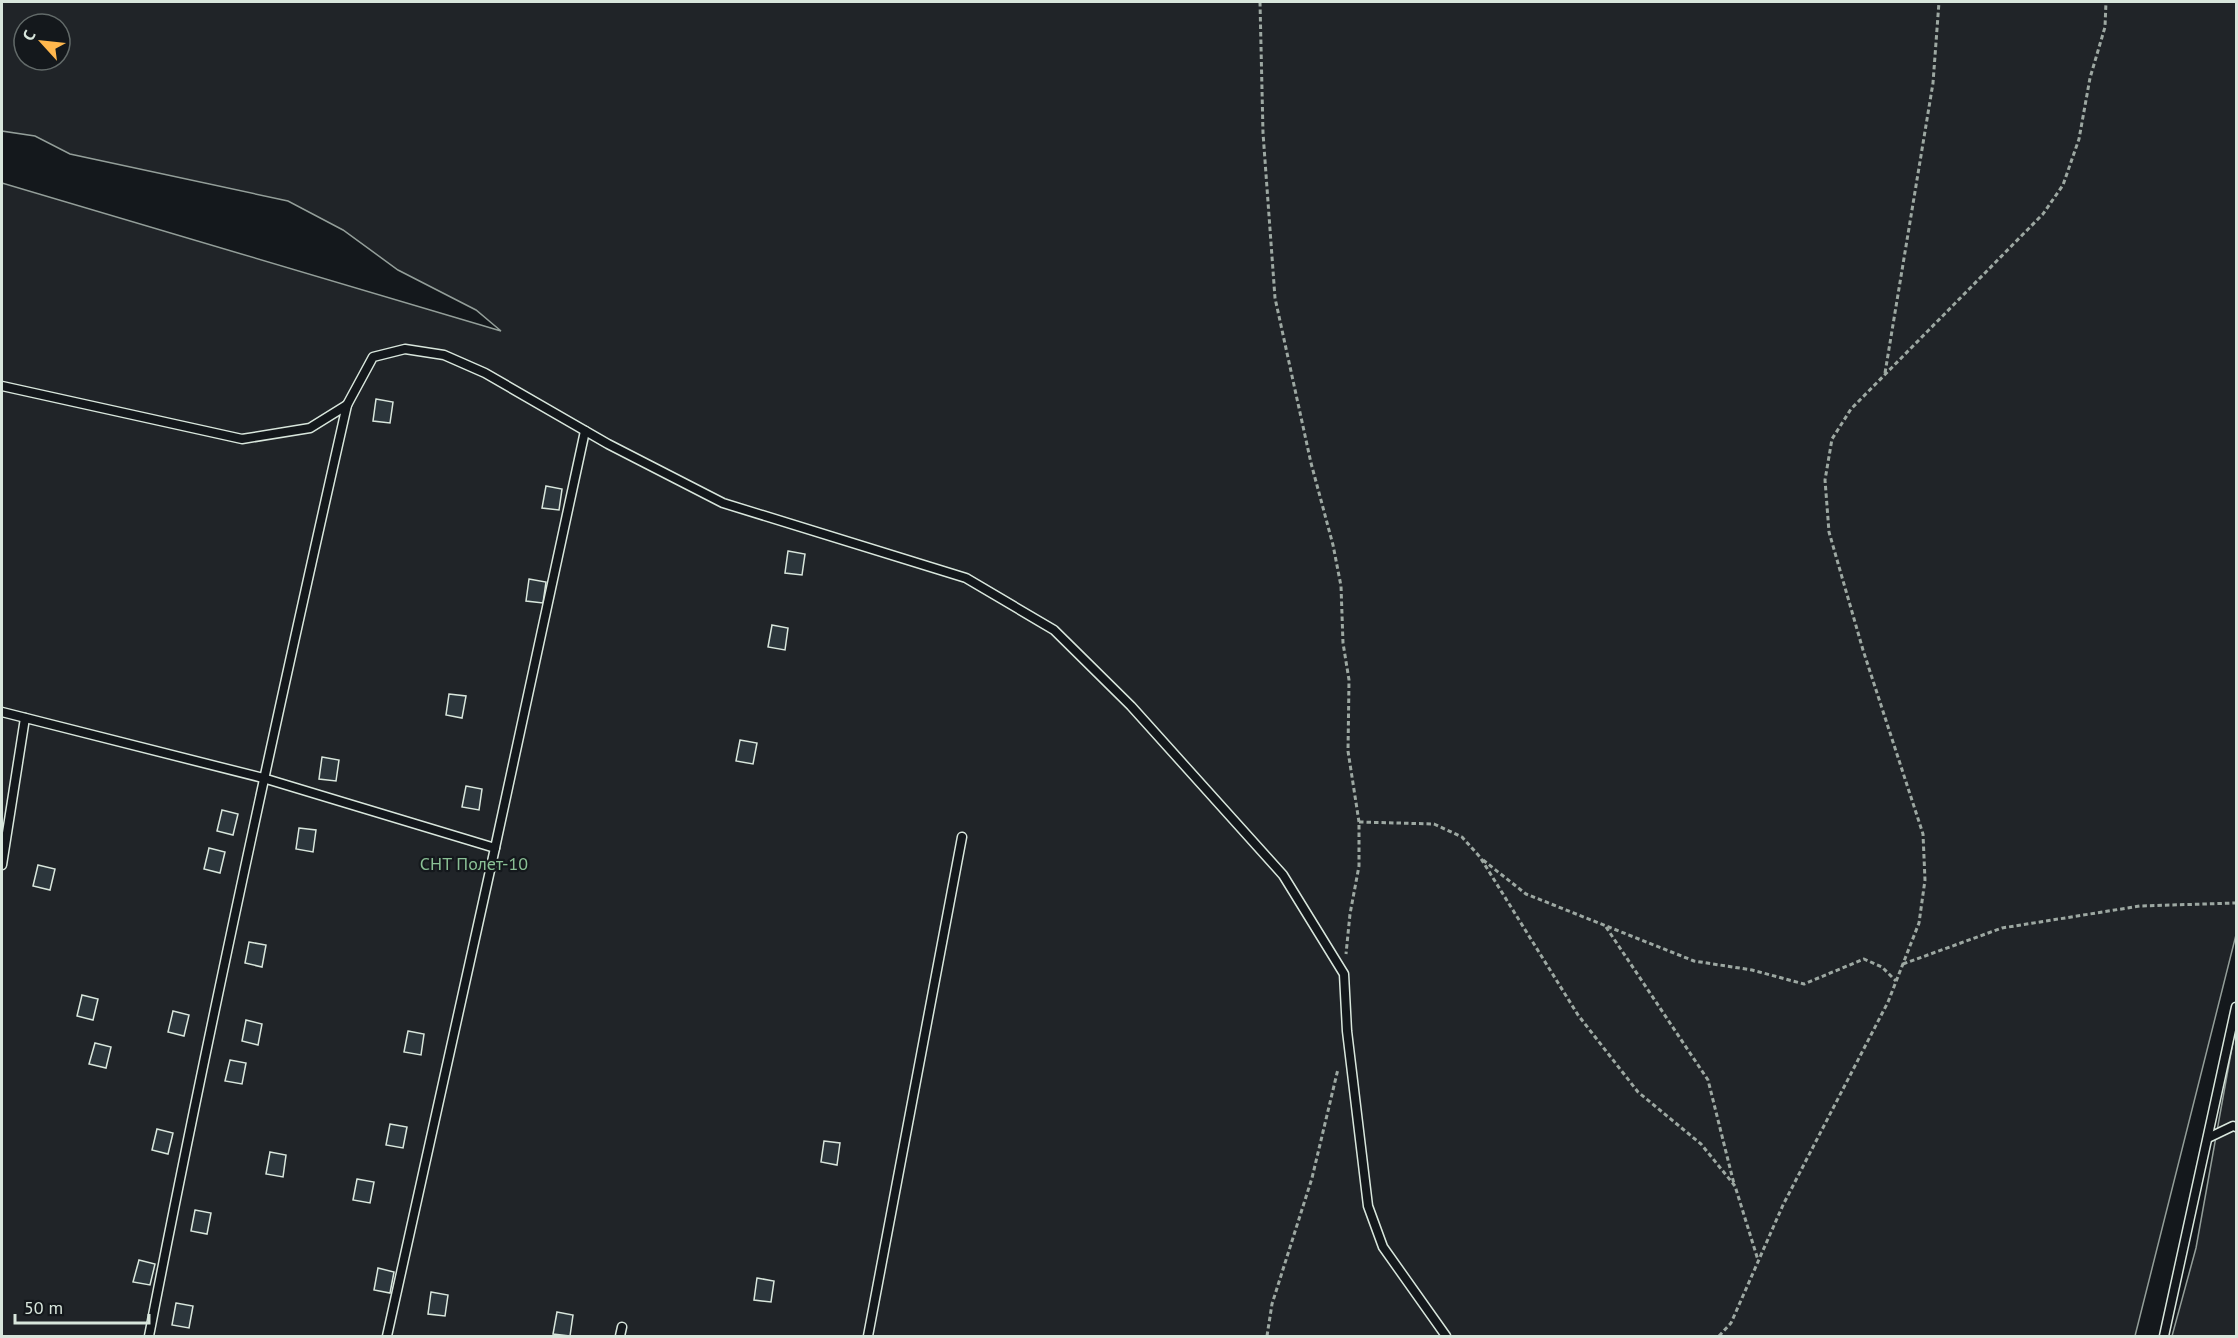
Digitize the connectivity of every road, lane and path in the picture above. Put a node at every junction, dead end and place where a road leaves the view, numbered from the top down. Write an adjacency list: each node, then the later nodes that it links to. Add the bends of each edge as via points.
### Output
1 (1260, 2): 11 (path, via 1263,133 1275,298 1341,586 1348,680 1348,751)
2 (1939, 2): 4 (path, via 1933,83)
3 (2106, 2): 4 (path, via 2105,27 2090,78 2079,140 2063,186 2043,214)
4 (1885, 373): 18 (path, via 1851,409 1832,439 1825,480 1829,532 1923,834 1924,880 1919,923)
5 (2, 386): 6 (lane, via 242,439 310,428)
6 (347, 405): 7 (lane, via 373,357 405,349 444,355 485,373); 10 (lane)
7 (585, 431): 13 (lane); 19 (lane, via 723,503 966,578 1054,630 1131,706 1283,875)
8 (2, 712): 9 (lane)
9 (25, 718): 10 (lane); 15 (lane)
10 (263, 778): 13 (lane); 28 (lane)
11 (1359, 822): 14 (path, via 1434,824 1462,837); 19 (path, via 1359,866)
12 (962, 837): 31 (lane)
13 (495, 848): 29 (lane)
14 (1480, 857): 17 (path, via 1526,894); 25 (path, via 1591,1032 1638,1092 1701,1144)
15 (2, 865)
16 (2236, 903): 18 (path, via 2140,906 2002,928)
17 (1605, 926): 20 (path, via 1694,961 1752,970 1804,984 1864,959 1882,967); 25 (path, via 1708,1080)
18 (1903, 964): 20 (path)
19 (1344, 974): 33 (lane, via 1368,1206 1383,1248)
20 (1896, 982): 26 (path)
21 (2236, 1007): 24 (lane)
22 (1339, 1065): 32 (path, via 1312,1178 1272,1304)
23 (2236, 1127): 24 (lane)
24 (2208, 1138): 35 (lane)
25 (1735, 1186): 26 (path)
26 (1758, 1261): 34 (path, via 1731,1323)
27 (622, 1327): 30 (lane)
28 (148, 1336)
29 (387, 1336)
30 (620, 1336)
31 (868, 1336)
32 (1267, 1336)
33 (1446, 1336)
34 (1719, 1336)
35 (2164, 1336)

